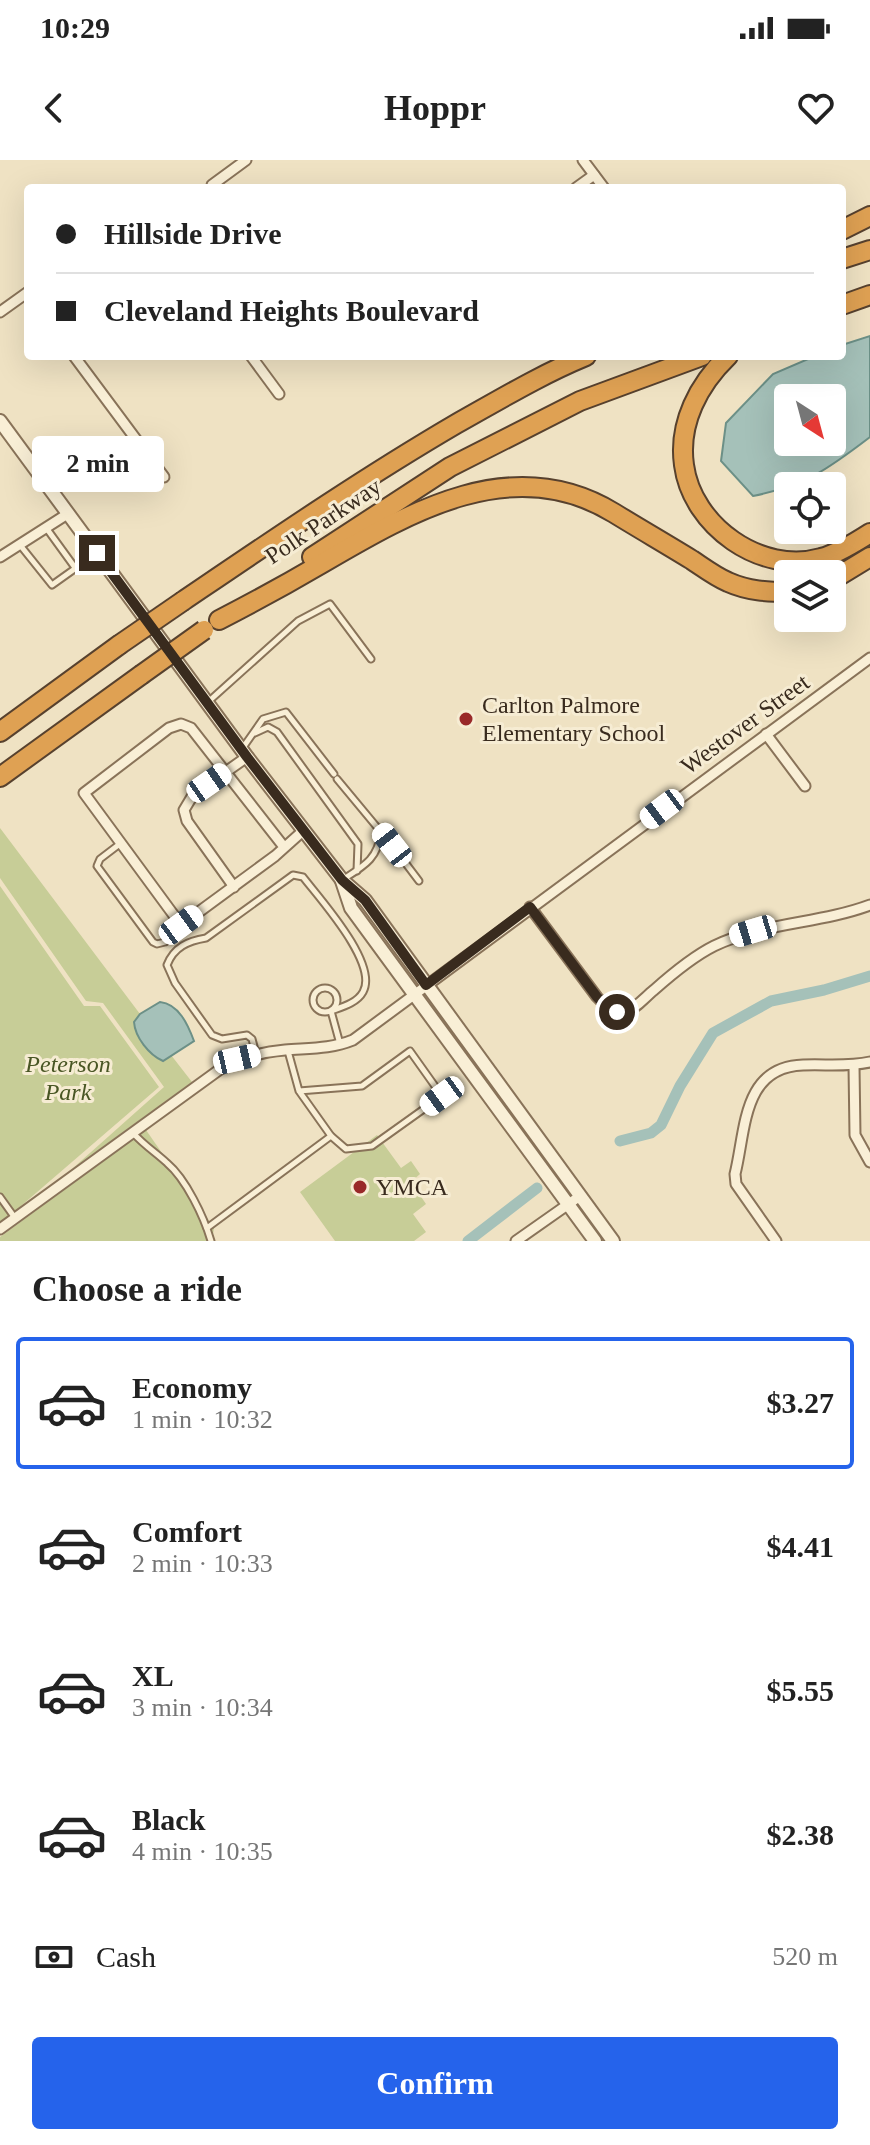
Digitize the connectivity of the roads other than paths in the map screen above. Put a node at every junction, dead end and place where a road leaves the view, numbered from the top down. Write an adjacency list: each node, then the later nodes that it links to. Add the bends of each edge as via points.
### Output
1 (246, 160): 4 (street)
2 (583, 160): 3 (street)
3 (594, 175): 5 (street); 6 (street)
4 (213, 184)
5 (582, 184)
6 (601, 184)
7 (870, 216): 8 (highway)
8 (846, 228)
9 (870, 250): 10 (highway)
10 (846, 258)
11 (24, 295): 14 (street)
12 (870, 295): 13 (highway)
13 (846, 304)
14 (0, 312)
15 (77, 360): 24 (street)
16 (254, 360): 22 (street)
17 (571, 360): 21 (highway)
18 (576, 360): 21 (highway, Polk Parkway)
19 (691, 360): 35 (highway, Polk Parkway, via 580,401 450,467)
20 (725, 360): 27 (highway, via 691,406 683,450 697,500 724,535 745,549 798,561 822,558)
21 (545, 373): 39 (highway, Polk Parkway, bridge, via 322,507)
22 (279, 394)
23 (0, 421): 25 (street)
24 (164, 477)
25 (69, 513): 26 (street); 29 (street)
26 (47, 529): 28 (street); 32 (lane)
27 (870, 533)
28 (20, 545): 30 (street); 32 (lane, via 52,585)
29 (97, 553): 32 (lane); 38 (street)
30 (0, 557)
31 (870, 557): 33 (highway)
32 (76, 569)
33 (846, 572)
34 (774, 592): 35 (highway, via 728,582 600,504 564,490 499,487 448,500 375,532)
35 (212, 625): 44 (highway, Polk Parkway, bridge)
36 (870, 658): 41 (street, Westover Street)
37 (371, 659): 38 (lane, via 330,604 298,621)
38 (207, 703): 42 (street)
39 (0, 732)
40 (255, 733): 42 (lane); 47 (lane, via 263,719 286,712); 50 (lane, via 268,727 277,732 358,844)
41 (766, 734): 45 (street); 55 (street, Westover Street)
42 (244, 753): 43 (street); 46 (street)
43 (225, 772): 48 (street, via 191,728 169,728 84,793); 49 (street); 53 (street, via 193,795 184,816)
44 (0, 777)
45 (805, 786)
46 (304, 830): 49 (street); 51 (street)
47 (381, 832): 50 (lane, via 374,857); 52 (lane)
48 (121, 843): 56 (street); 56 (lane, via 97,866 153,942 165,942)
49 (284, 847): 53 (street)
50 (357, 871): 51 (lane)
51 (342, 880): 57 (street, via 365,900); 58 (street, via 351,908)
52 (419, 881)
53 (234, 887): 56 (street)
54 (870, 905): 55 (street, via 735,937 697,956 625,1012 608,1008 597,997)
55 (530, 907): 57 (street, Westover Street)
56 (181, 925)
57 (426, 985): 58 (street, Westover Street); 69 (street)
58 (413, 995): 60 (street, Westover Street); 71 (street)
59 (331, 1011): 59 (lane, via 314,1006 317,990 330,988 336,994); 60 (lane); 62 (lane, via 363,993 367,977 357,950 303,877 293,875 206,938 190,940 172,953 167,965 212,1035 247,1035)
60 (341, 1045): 61 (street)
61 (288, 1050): 62 (street); 65 (lane)
62 (256, 1055): 66 (street, via 219,1070)
63 (870, 1062): 64 (street)
64 (854, 1066): 68 (street, via 855,1135); 79 (street, via 788,1067 769,1075 750,1100 736,1184)
65 (299, 1091): 67 (lane); 67 (lane, via 362,1086 410,1051 442,1096 372,1146 346,1149)
66 (133, 1132): 72 (street); 73 (lane, via 176,1173)
67 (331, 1136): 73 (lane)
68 (870, 1162)
69 (580, 1196): 71 (street); 78 (street)
70 (0, 1197): 72 (lane)
71 (568, 1205): 76 (street); 77 (street)
72 (15, 1218): 74 (street)
73 (207, 1228): 75 (lane)
74 (0, 1229)
75 (211, 1241)
76 (516, 1241)
77 (595, 1241)
78 (613, 1241)
79 (776, 1241)

